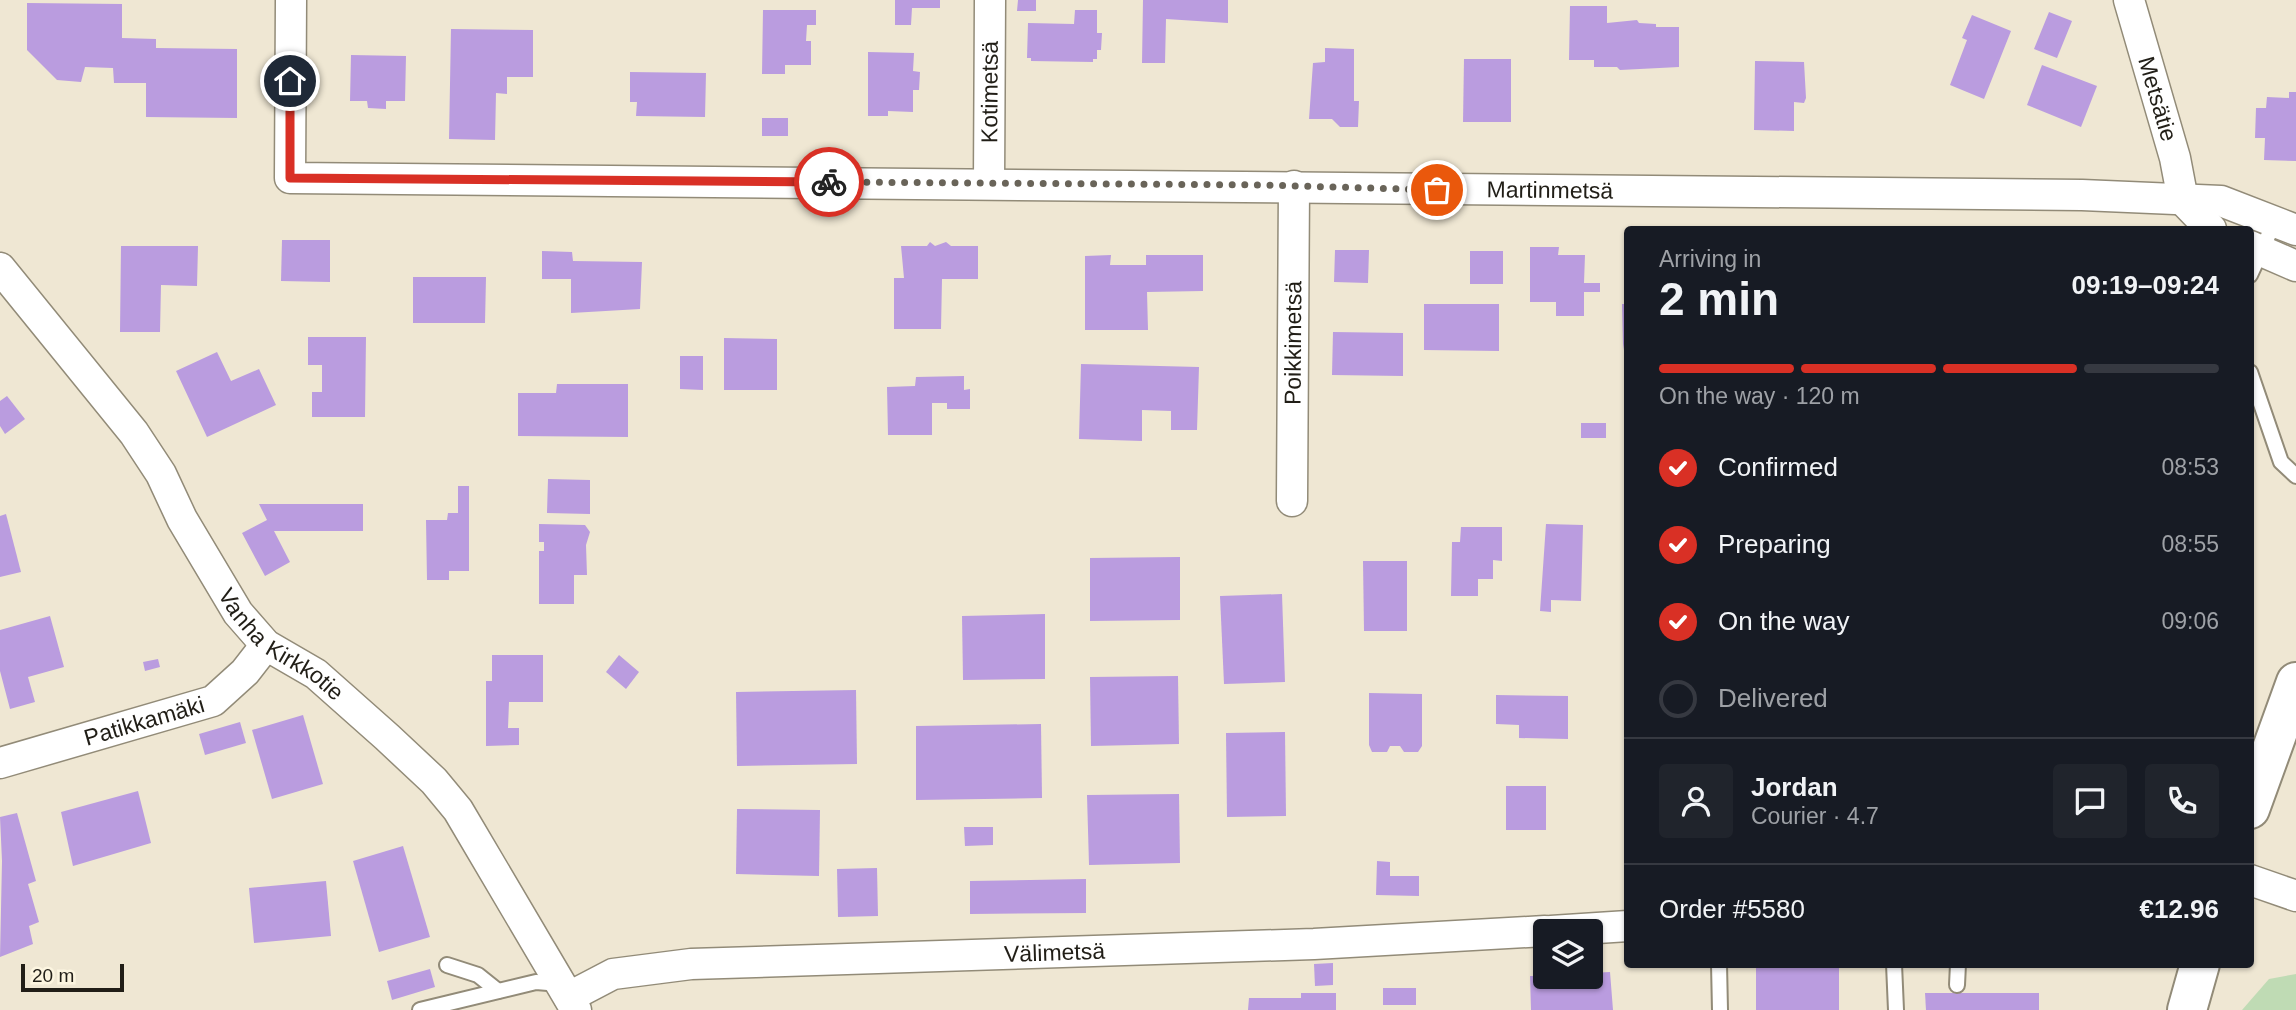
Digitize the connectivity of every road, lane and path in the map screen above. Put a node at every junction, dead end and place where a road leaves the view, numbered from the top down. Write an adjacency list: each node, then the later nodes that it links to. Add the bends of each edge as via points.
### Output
1 (291, 0): 4 (street, Martinmetsä, via 290,178)
2 (990, 0): 4 (street, Kotimetsä)
3 (2129, 0): 6 (street, Metsätie)
4 (989, 183): 5 (street, Martinmetsä)
5 (1294, 186): 6 (street, Martinmetsä); 14 (street, Poikkimetsä)
6 (2183, 200): 7 (street, Martinmetsä, via 2221,201); 8 (street)
7 (2286, 225): 9 (lane)
8 (2208, 226)
9 (2254, 257): 10 (street)
10 (2296, 266)
11 (0, 268): 15 (street, Vanha Kirkkotie, via 134,433 233,604)
12 (2254, 384): 13 (lane, via 2281,463)
13 (2296, 476)
14 (1292, 500)
15 (266, 645): 17 (street, Patikkamäki, via 213,701); 31 (street, Vanha Kirkkotie, via 316,674 433,781 458,810)
16 (2296, 682): 18 (main road)
17 (0, 763)
18 (2254, 798)
19 (2254, 881): 20 (street)
20 (2296, 896)
21 (1624, 926): 22 (street)
22 (1603, 928)
23 (1533, 932): 31 (street, Välimetsä, via 1314,944 691,964 613,974)
24 (447, 965): 30 (lane, via 478,975)
25 (1719, 968): 33 (lane)
26 (1894, 968): 34 (lane)
27 (1958, 968): 29 (lane)
28 (2199, 968): 35 (main road)
29 (1957, 985)
30 (498, 991): 31 (lane, via 536,982); 32 (lane)
31 (569, 997)
32 (420, 1010)
33 (1720, 1010)
34 (1896, 1010)
35 (2187, 1010)

